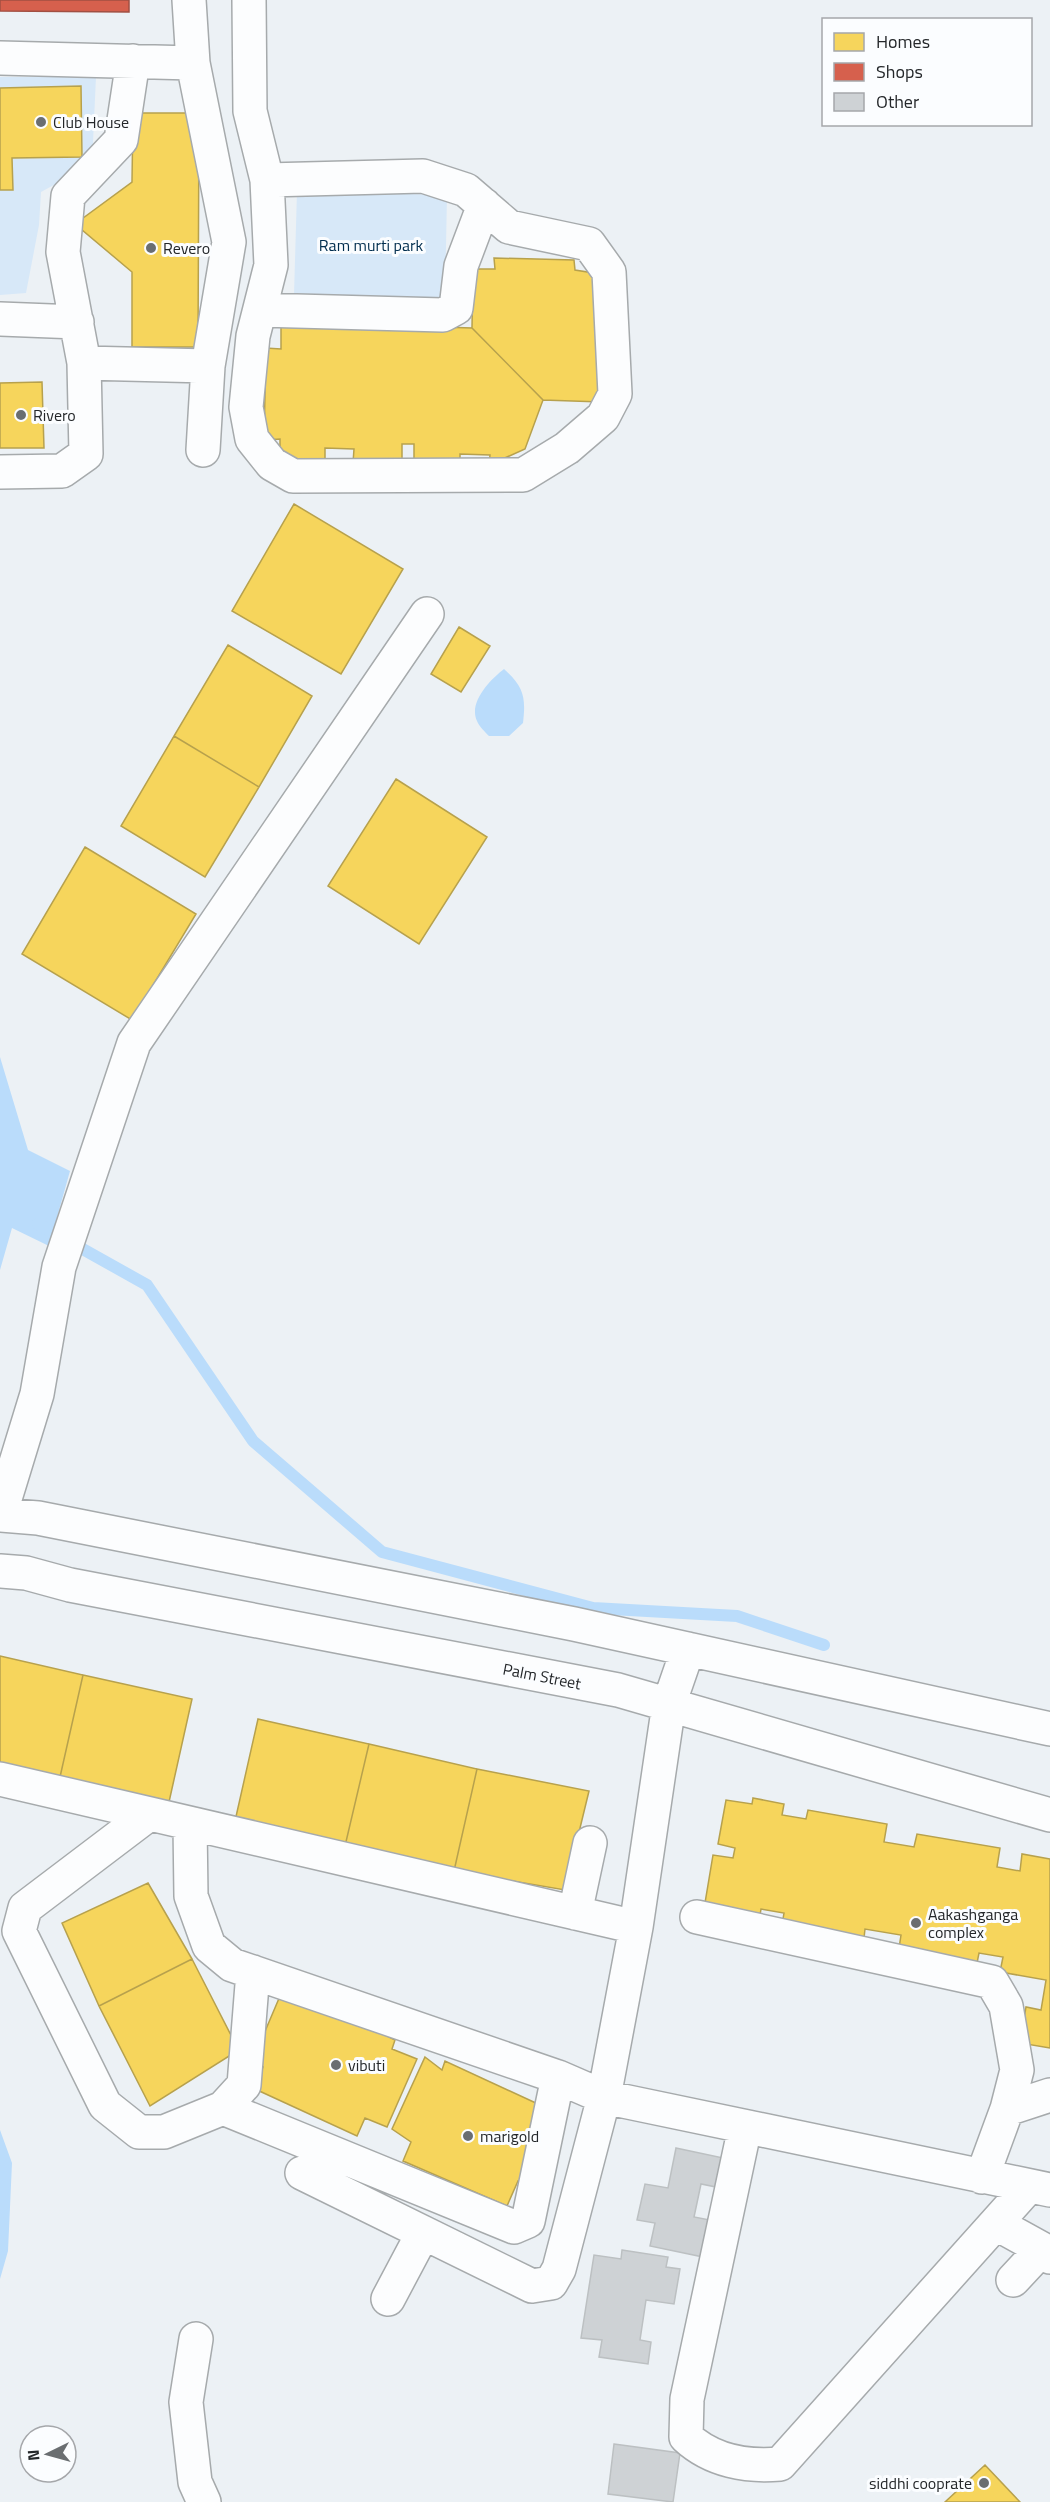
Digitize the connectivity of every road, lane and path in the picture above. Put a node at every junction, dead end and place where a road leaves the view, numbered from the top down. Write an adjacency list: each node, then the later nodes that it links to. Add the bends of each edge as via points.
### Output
1 (189, 0): 5 (street)
2 (249, 0): 6 (street, via 250,111)
3 (0, 58): 4 (street)
4 (133, 62): 5 (street); 10 (street, via 121,140 68,196 63,252)
5 (194, 63): 12 (street, via 229,242)
6 (267, 180): 7 (street, via 423,176 466,190); 8 (street, via 271,265)
7 (483, 205): 8 (street, via 461,267 456,308 443,315); 8 (street, via 509,227 589,244 609,272 615,394 603,417 585,433 523,475 293,476 272,464 252,439 246,407 253,336)
8 (260, 310)
9 (0, 319): 10 (street)
10 (77, 322): 11 (street)
11 (84, 363): 12 (street); 14 (street, via 86,454 62,471)
12 (208, 366): 13 (street)
13 (203, 450)
14 (0, 472)
15 (427, 614): 16 (street, via 134,1043 59,1267 37,1394)
16 (0, 1515): 18 (street, via 38,1518)
17 (13, 1572): 19 (street, Palm Street, via 618,1690)
18 (688, 1649): 19 (street); 20 (street)
19 (669, 1704): 23 (street, Palm Street); 28 (street)
20 (1050, 1730)
21 (0, 1779): 22 (street)
22 (149, 1814): 24 (street); 33 (street, via 25,1908 19,1931 105,2105 139,2132 164,2132)
23 (1050, 1815)
24 (190, 1824): 26 (street); 29 (street, via 190,1896 208,1946 232,1965)
25 (590, 1843): 26 (street)
26 (575, 1913): 28 (street)
27 (697, 1917): 34 (street, via 992,1982 1006,2006 1017,2070)
28 (636, 1927): 32 (street)
29 (253, 1972): 30 (street); 33 (street, via 244,2085)
30 (558, 2077): 32 (street); 33 (street, via 528,2222 514,2227)
31 (1050, 2095): 34 (street)
32 (604, 2097): 35 (street); 40 (street, via 560,2269 551,2283 532,2286)
33 (224, 2109)
34 (1007, 2109): 37 (street)
35 (745, 2127): 37 (street); 39 (street, via 687,2399 686,2438 702,2452 754,2467 780,2464)
36 (302, 2173): 40 (street)
37 (982, 2176): 38 (street)
38 (1039, 2188): 39 (street)
39 (997, 2224): 41 (street)
40 (423, 2233): 43 (street)
41 (1046, 2253): 42 (street)
42 (1013, 2280)
43 (388, 2299)
44 (196, 2339): 45 (street, via 186,2402 195,2482)
45 (204, 2502)

